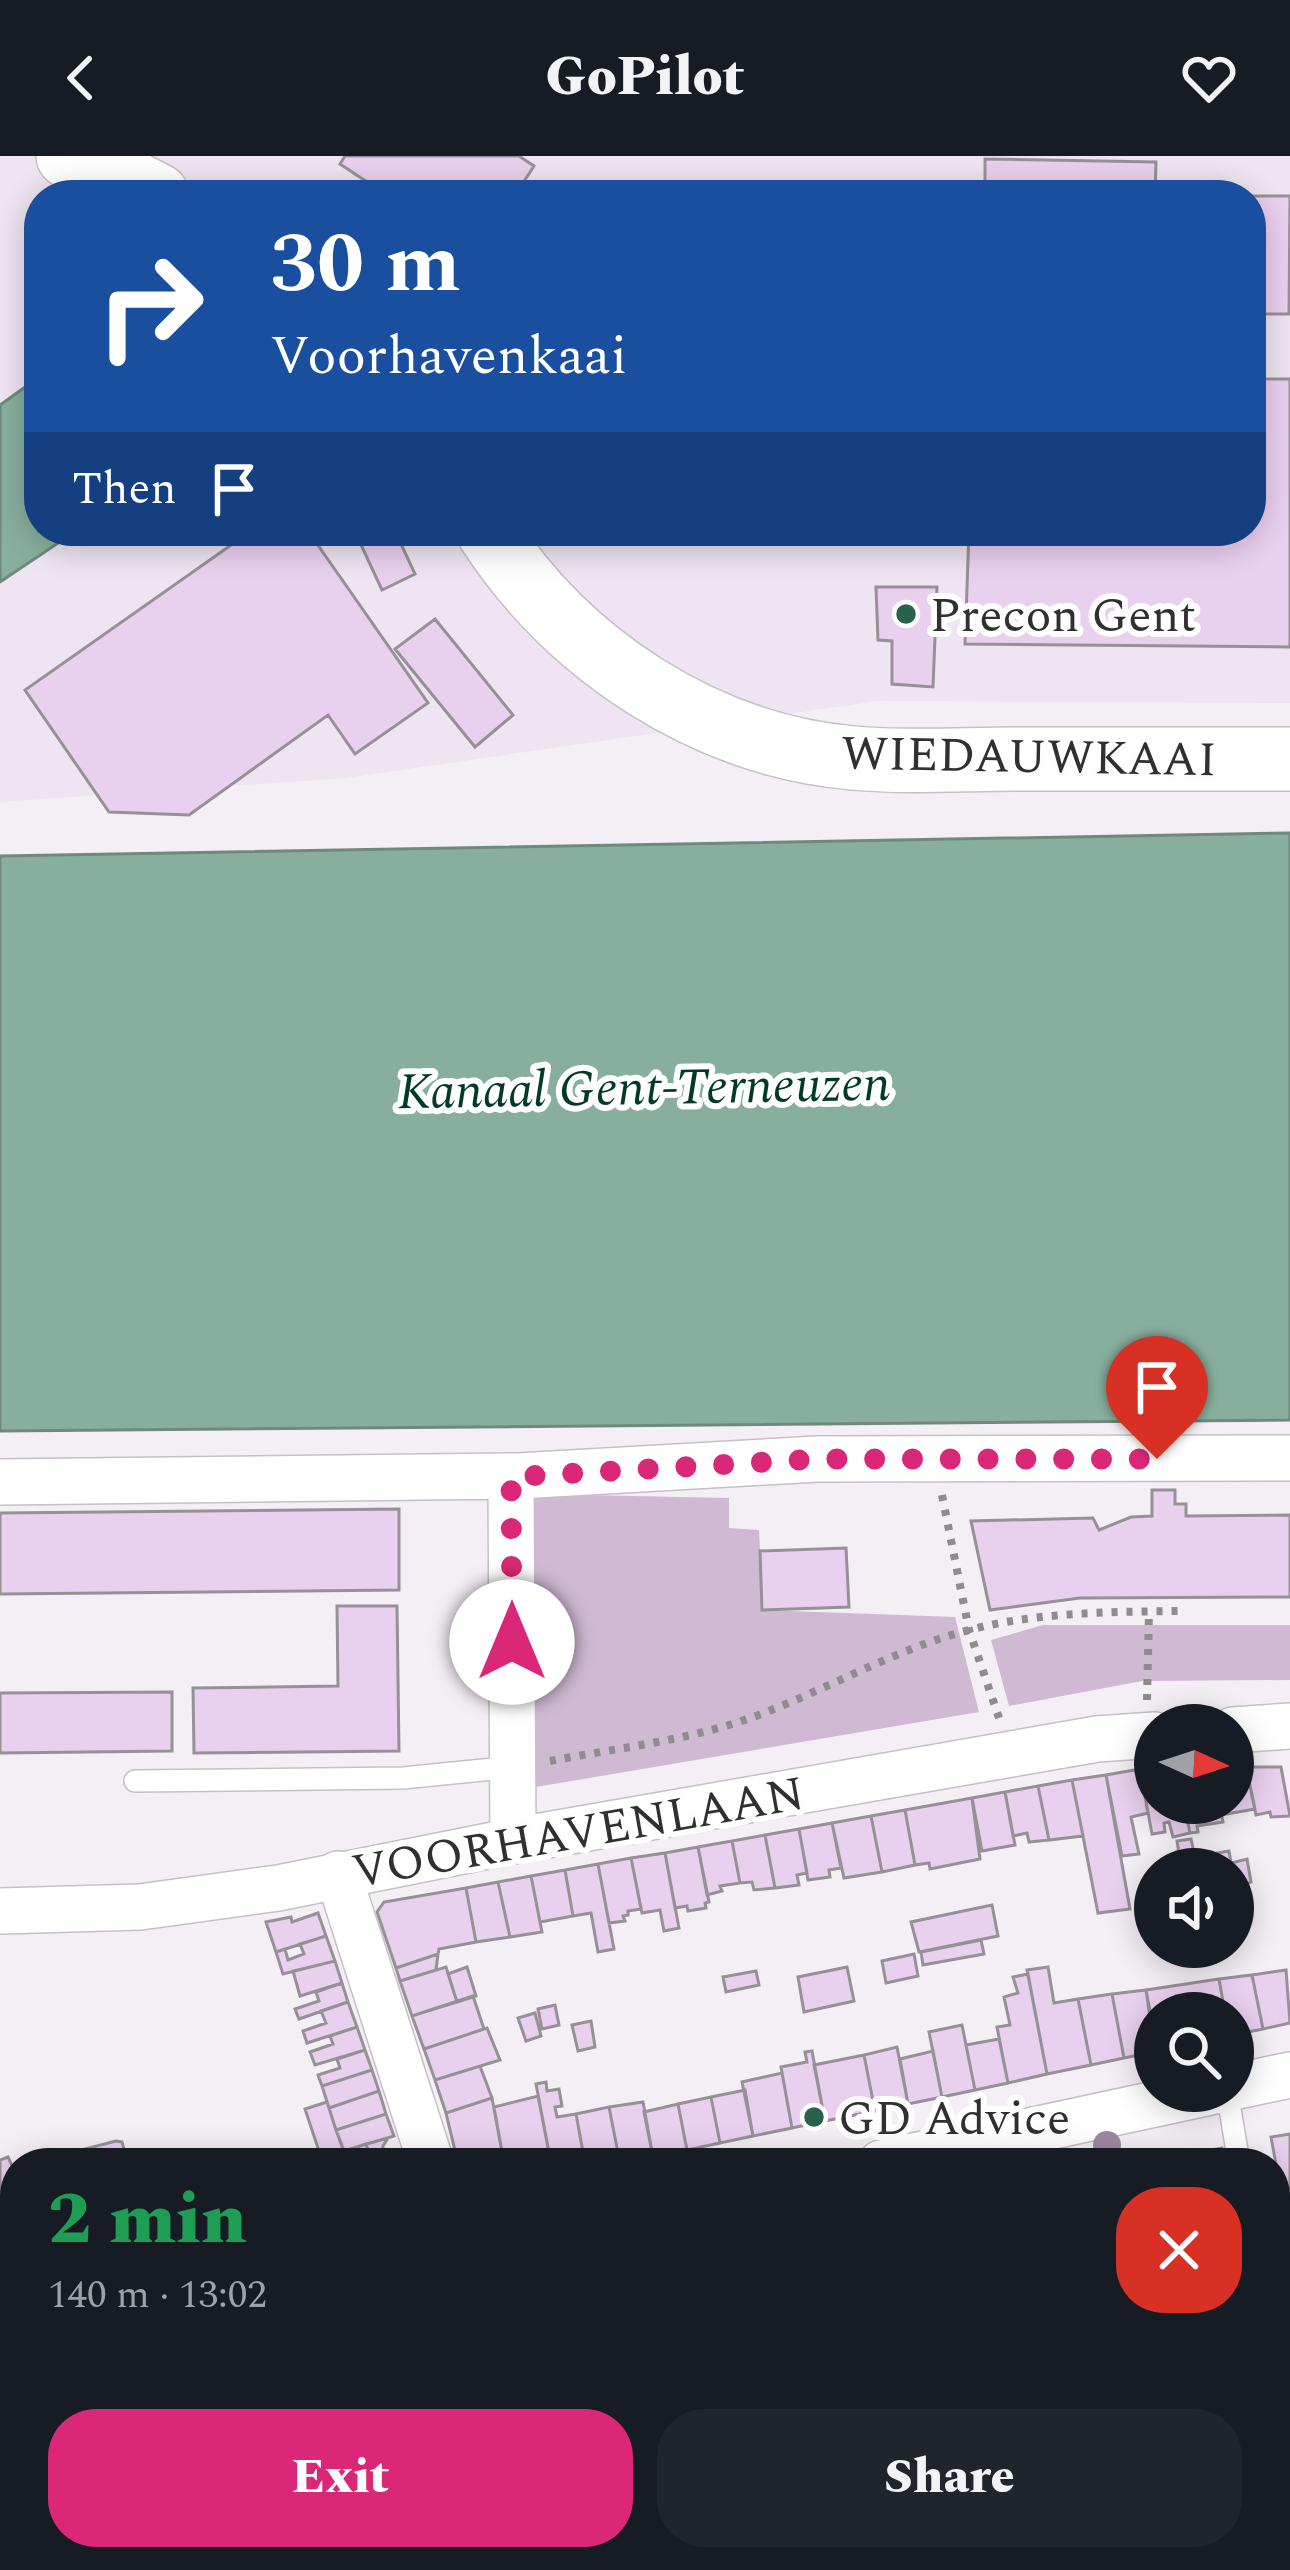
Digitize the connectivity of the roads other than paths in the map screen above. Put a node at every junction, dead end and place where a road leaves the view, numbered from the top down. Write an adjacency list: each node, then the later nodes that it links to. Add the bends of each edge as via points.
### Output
1 (68, 156): 2 (main road)
2 (128, 180)
3 (498, 546): 4 (main road, WIEDAUWKAAI, via 581,641 684,711 746,736 852,758)
4 (1290, 760)
5 (1290, 1458): 6 (street, via 817,1459)
6 (511, 1477): 7 (street); 11 (street)
7 (0, 1482)
8 (1290, 1726): 9 (street)
9 (1254, 1729)
10 (1134, 1737): 13 (street, VOORHAVENLAAN)
11 (513, 1767): 12 (lane, via 403,1778); 13 (street)
12 (135, 1781)
13 (513, 1841): 14 (street, VOORHAVENLAAN)
14 (338, 1874): 15 (street, VOORHAVENLAAN, via 140,1907); 20 (street)
15 (0, 1911)
16 (1290, 2075): 17 (street)
17 (1254, 2083)
18 (1134, 2108): 21 (street)
19 (1233, 2112): 22 (lane)
20 (426, 2148)
21 (951, 2148)
22 (1237, 2148)

